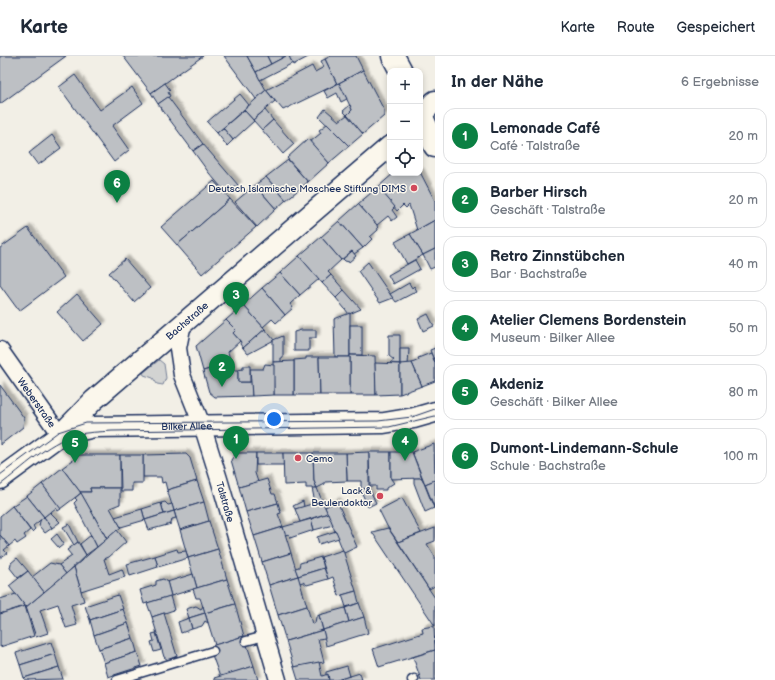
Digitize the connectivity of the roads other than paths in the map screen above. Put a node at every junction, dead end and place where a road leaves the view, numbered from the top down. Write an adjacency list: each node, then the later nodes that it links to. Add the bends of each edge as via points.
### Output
1 (393, 56): 2 (main road)
2 (399, 68)
3 (424, 111): 4 (main road)
4 (435, 146)
5 (387, 149): 6 (street, Bachstraße)
6 (183, 323): 9 (street, Talstraße, via 179,342 180,367); 10 (street, Bachstraße, via 94,400)
7 (0, 350): 10 (street, Weberstraße)
8 (435, 412): 9 (street, Bilker Allee, via 384,423)
9 (202, 425): 10 (street, Bilker Allee, via 94,427); 12 (street, Talstraße)
10 (60, 435): 11 (street, Bilker Allee)
11 (0, 479)
12 (265, 636): 13 (lane); 16 (street, Talstraße)
13 (246, 641)
14 (213, 651): 15 (lane)
15 (117, 680)
16 (278, 680)

